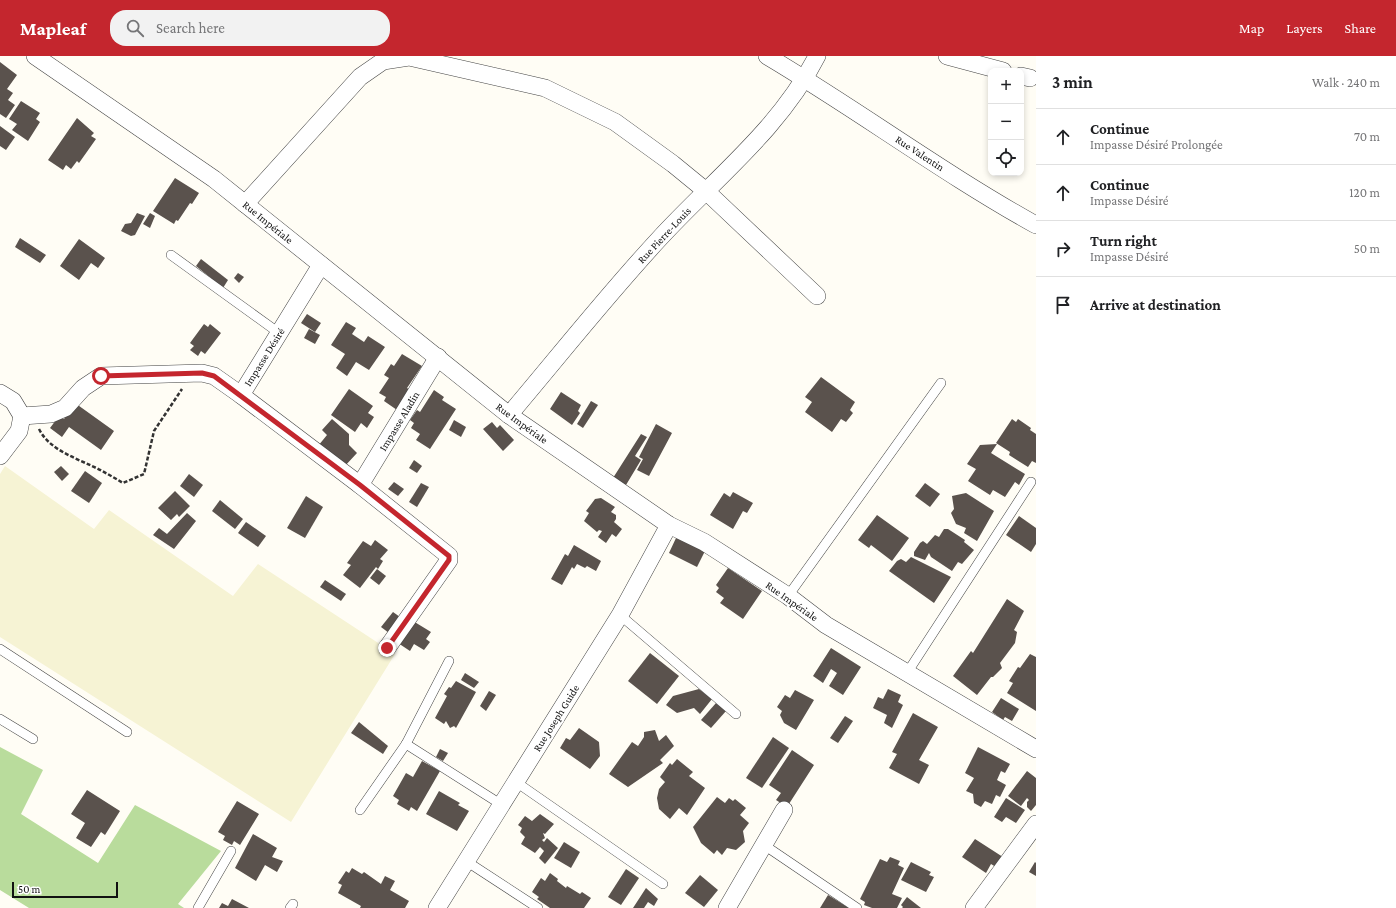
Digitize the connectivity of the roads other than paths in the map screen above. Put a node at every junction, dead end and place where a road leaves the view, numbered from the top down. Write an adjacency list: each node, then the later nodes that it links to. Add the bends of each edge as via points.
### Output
1 (35, 56): 8 (street, Rue Impériale, via 214,179)
2 (767, 56): 6 (street, Rue Valentin)
3 (817, 56): 6 (street, Rue Pierre-Louis)
4 (947, 56): 5 (street)
5 (992, 68)
6 (806, 79): 7 (street, Rue Pierre-Louis, via 772,123); 9 (street, Rue Valentin, via 996,203)
7 (706, 191): 8 (street, via 615,122 546,88 409,57 383,61 360,77); 12 (street); 18 (street, Rue Pierre-Louis, via 659,239)
8 (245, 204): 11 (street, Rue Impériale)
9 (1036, 225)
10 (171, 255): 13 (lane)
11 (321, 265): 13 (street, Impasse Désiré); 14 (street, Rue Impériale)
12 (817, 296)
13 (279, 333): 17 (street, Impasse Désiré)
14 (438, 357): 18 (street, Rue Impériale); 22 (street, Impasse Aladin)
15 (941, 383): 24 (lane)
16 (0, 393): 19 (street, via 13,401)
17 (241, 395): 19 (street, via 214,376 202,373 101,376 83,388 65,408 51,414); 22 (street, Impasse Désiré)
18 (509, 415): 23 (street, Rue Impériale)
19 (27, 416): 20 (street)
20 (0, 456)
21 (1032, 482): 29 (lane)
22 (360, 485): 26 (street, Impasse Désiré, via 450,558)
23 (669, 525): 24 (street, Rue Impériale, via 704,542); 25 (street, Rue Joseph Guide)
24 (788, 596): 29 (street, Rue Impériale, via 826,625)
25 (620, 615): 30 (lane); 36 (street, Rue Joseph Guide)
26 (387, 648)
27 (0, 649): 32 (lane)
28 (449, 661): 34 (lane)
29 (907, 673): 35 (street, Rue Impériale)
30 (736, 714)
31 (0, 719): 33 (lane)
32 (127, 732)
33 (33, 739)
34 (406, 744): 37 (lane); 38 (lane)
35 (1036, 749)
36 (516, 782): 37 (street, Rue Joseph Guide); 44 (lane)
37 (502, 805): 43 (street, Rue Joseph Guide)
38 (360, 810)
39 (784, 810): 41 (street)
40 (1036, 824): 50 (street)
41 (764, 845): 48 (street); 49 (lane)
42 (231, 851): 45 (lane)
43 (466, 861): 46 (street, Rue Joseph Guide); 47 (lane)
44 (663, 884)
45 (198, 908)
46 (437, 908)
47 (538, 908)
48 (727, 908)
49 (857, 908)
50 (974, 908)

